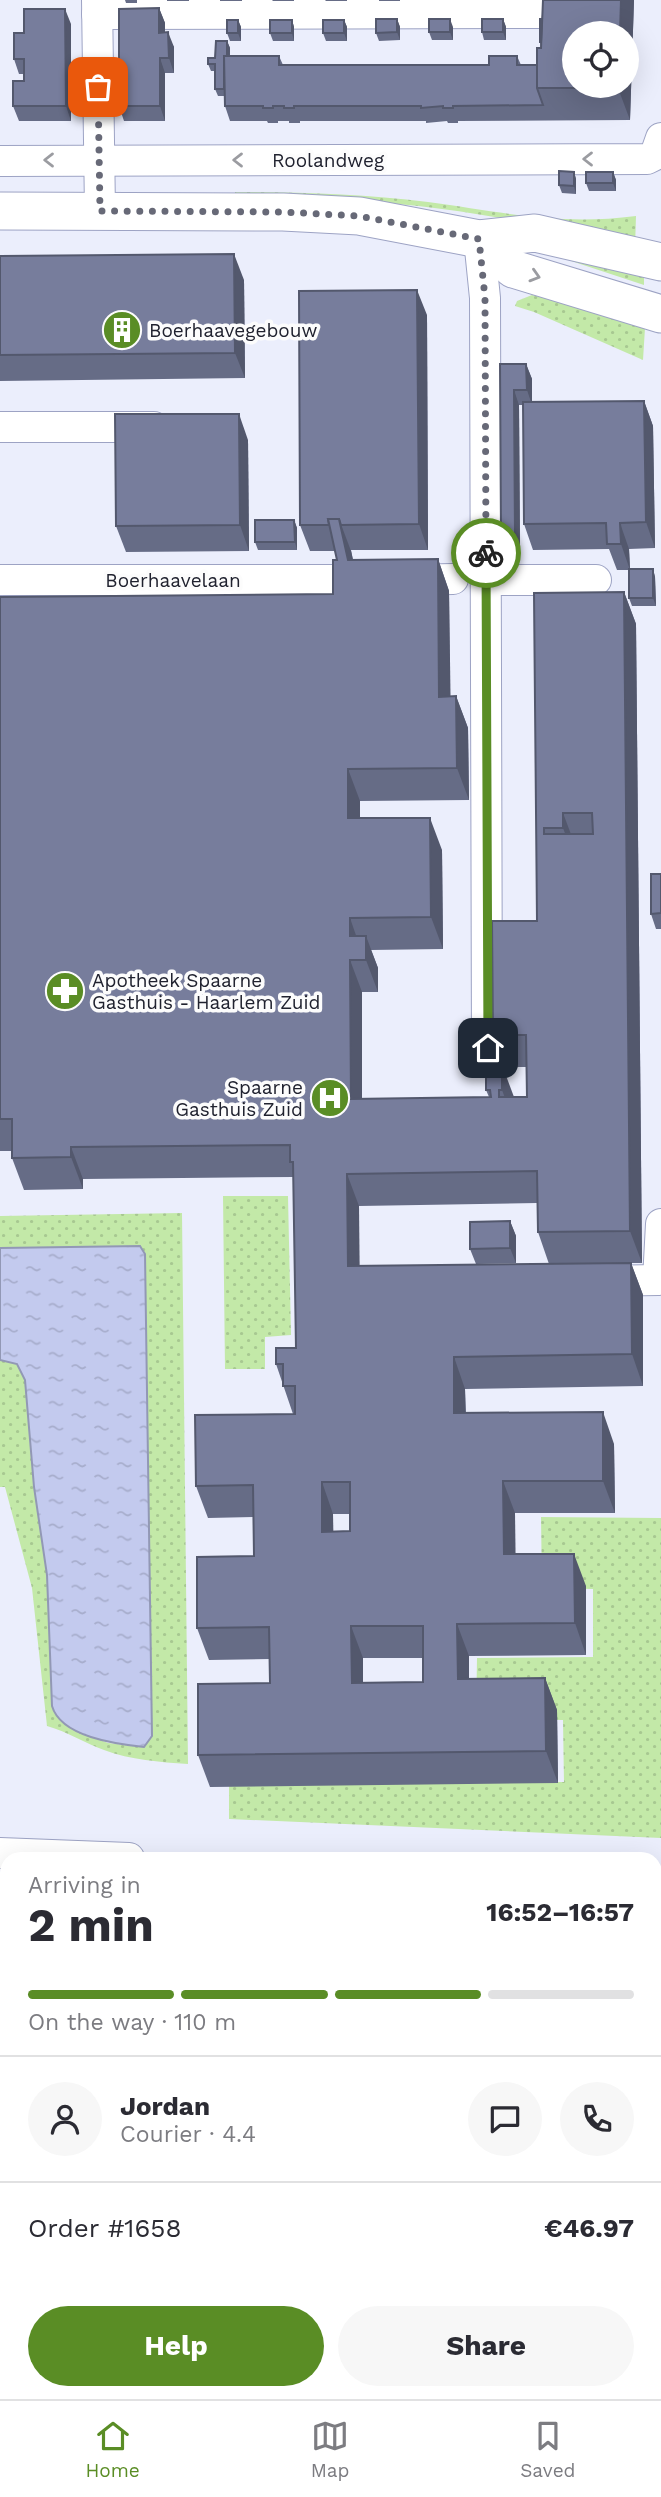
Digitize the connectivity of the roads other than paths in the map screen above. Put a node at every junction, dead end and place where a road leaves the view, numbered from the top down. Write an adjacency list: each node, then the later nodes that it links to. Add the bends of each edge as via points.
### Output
1 (97, 7): 2 (street); 5 (street)
2 (542, 13)
3 (658, 146): 5 (street, Roolandweg, one-way to 5, via 647,159)
4 (0, 160): 5 (street, Roolandweg, one-way to 4)
5 (99, 160): 7 (street)
6 (0, 211): 7 (main road)
7 (100, 211): 8 (main road, via 359,216)
8 (479, 239): 9 (main road, via 535,233); 10 (main road, one-way to 10, via 513,269); 15 (street, via 485,298)
9 (661, 262)
10 (661, 314)
11 (0, 427): 12 (street)
12 (177, 427)
13 (453, 579): 14 (street, Boerhaavelaan)
14 (0, 580)
15 (486, 580): 16 (street); 17 (street)
16 (596, 580)
17 (488, 1048)
18 (661, 1224): 19 (street, via 658,1280)
19 (571, 1281)

